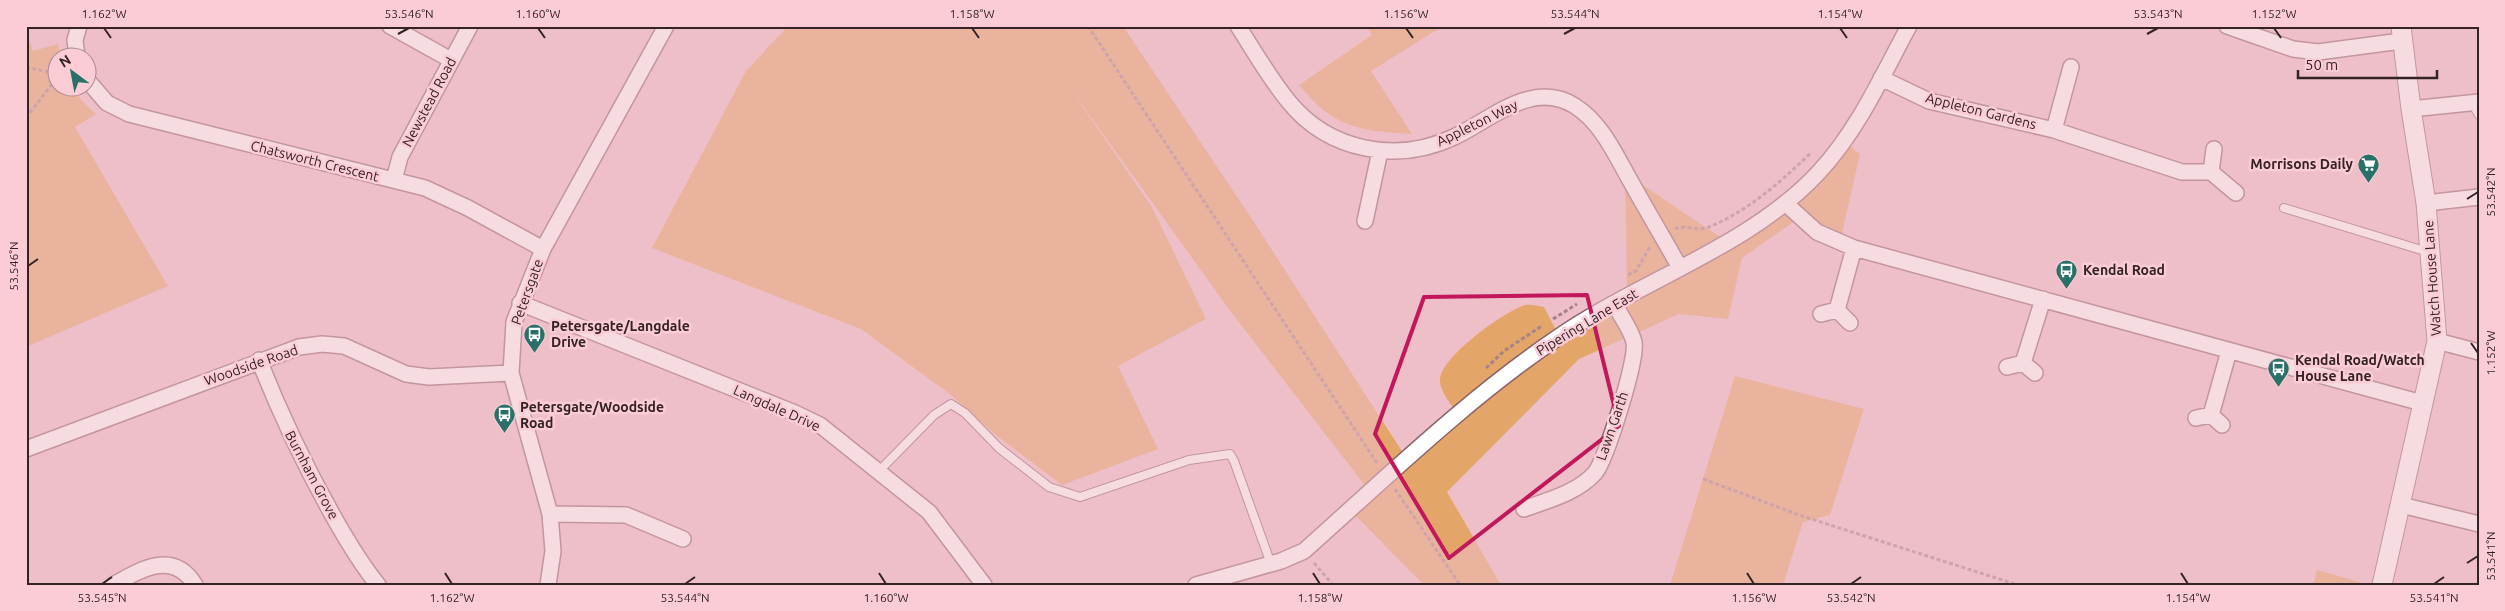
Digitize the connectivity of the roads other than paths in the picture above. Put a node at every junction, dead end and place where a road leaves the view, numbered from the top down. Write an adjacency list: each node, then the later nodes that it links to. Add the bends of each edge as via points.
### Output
1 (79, 26): 9 (street)
2 (390, 26): 10 (street)
3 (470, 26): 10 (street, Newstead Road)
4 (666, 26): 28 (street, Petersgate)
5 (1238, 26): 18 (street, Appleton Way, via 1289,102 1310,122 1353,146)
6 (1909, 26): 12 (street, Pipering Lane East)
7 (2227, 26): 8 (street, via 2293,49 2318,52)
8 (2401, 33): 15 (street, Watch House Lane)
9 (76, 48)
10 (451, 60): 20 (street, Newstead Road, via 400,157)
11 (2071, 68): 16 (street, Appleton Gardens)
12 (1881, 78): 16 (street, Appleton Gardens, via 1929,100); 23 (street, Pipering Lane East, via 1844,141 1818,173)
13 (98, 93): 20 (street, Chatsworth Crescent, via 107,103 129,114)
14 (2477, 107): 15 (street)
15 (2410, 110): 24 (street, Watch House Lane)
16 (2054, 130): 19 (street, Appleton Gardens, via 2182,172)
17 (2214, 149): 19 (street)
18 (1380, 151): 26 (street); 30 (street, Appleton Way, via 1435,145 1526,99 1547,97 1561,100 1590,117 1607,141)
19 (2211, 172): 21 (street)
20 (394, 180): 28 (street, Chatsworth Crescent, via 425,188)
21 (2236, 193)
22 (2479, 197): 24 (street)
23 (1785, 203): 27 (street, via 1817,232); 30 (street, Pipering Lane East)
24 (2426, 203): 29 (street, Watch House Lane)
25 (2284, 208): 29 (lane)
26 (1364, 221)
27 (1854, 248): 31 (street); 34 (street)
28 (543, 249): 32 (street, Petersgate)
29 (2430, 253): 37 (street, Watch House Lane)
30 (1680, 268): 33 (street, Pipering Lane East)
31 (2043, 299): 38 (street); 41 (street, via 2029,368)
32 (520, 303): 42 (street, Petersgate, via 513,330); 46 (street, Langdale Drive, via 795,413 820,425)
33 (1614, 304): 48 (street, Lawn Garth, via 1634,342 1634,361 1604,454 1595,472 1582,484); 52 (street, Pipering Lane East, via 1559,336 1510,372 1304,551)
34 (1836, 310): 35 (street); 36 (street)
35 (1821, 314)
36 (1850, 323)
37 (2437, 341): 39 (street); 43 (street, Watch House Lane)
38 (2229, 351): 43 (street); 44 (street, via 2217,420)
39 (2479, 352)
40 (259, 360): 42 (street, Woodside Road, via 298,346 322,344 344,346 406,374); 45 (street, Woodside Road); 55 (street, Burnham Grove, via 311,476 346,539)
41 (2007, 366)
42 (512, 373): 49 (street, Petersgate)
43 (2422, 403): 47 (street, Watch House Lane)
44 (2196, 418)
45 (26, 450)
46 (879, 471): 52 (lane, via 934,414 951,404 1050,487 1080,497 1189,460 1230,454); 57 (street, Langdale Drive, via 929,512)
47 (2401, 505): 50 (street); 59 (street, Watch House Lane)
48 (1524, 509)
49 (550, 514): 51 (street, via 626,515); 56 (street, Petersgate, via 553,551)
50 (2479, 524)
51 (683, 539)
52 (1271, 564): 58 (street, Pipering Lane East)
53 (113, 585): 54 (street, via 144,568 159,564 182,570)
54 (195, 585)
55 (378, 585)
56 (548, 585)
57 (984, 585)
58 (1196, 585)
59 (2382, 585)

